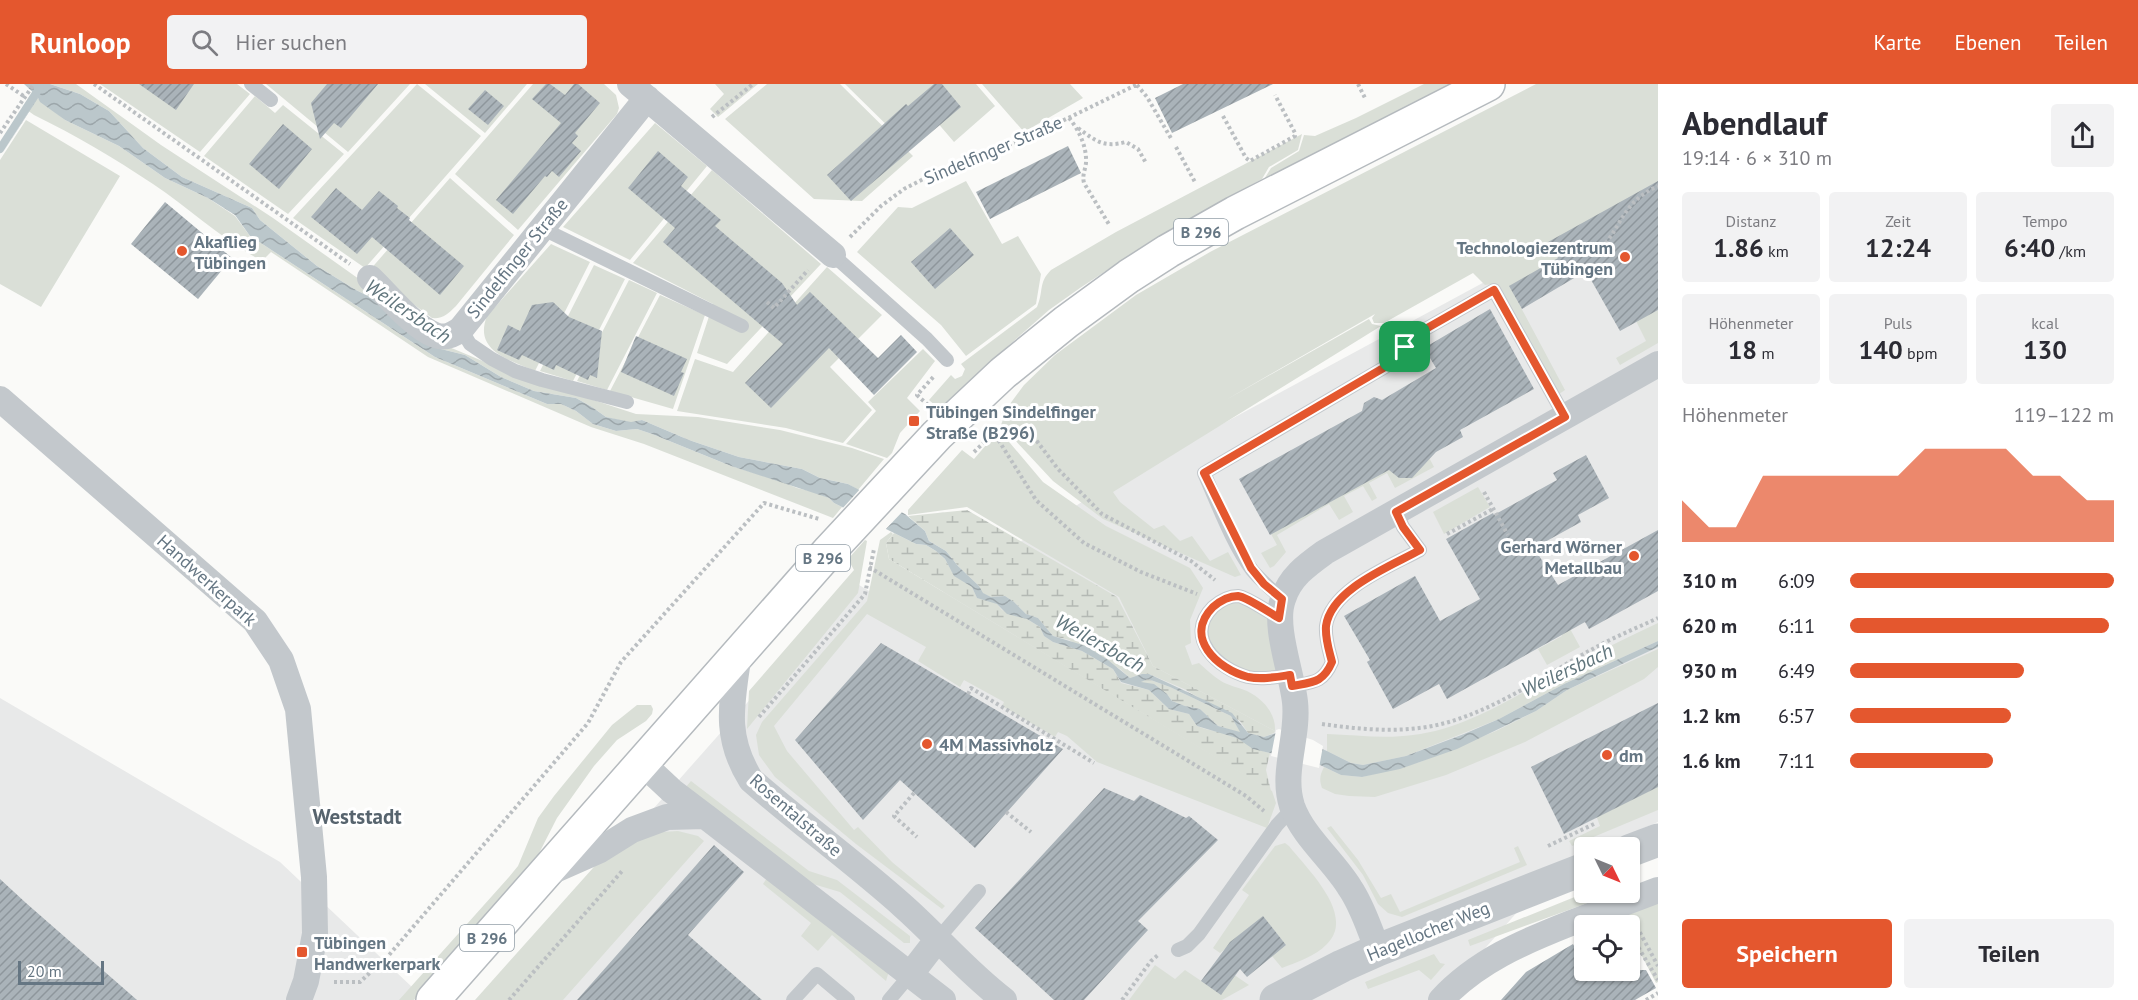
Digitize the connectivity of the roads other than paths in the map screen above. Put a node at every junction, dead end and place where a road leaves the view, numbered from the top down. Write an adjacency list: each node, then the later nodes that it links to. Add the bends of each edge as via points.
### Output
1 (251, 84): 4 (lane)
2 (1488, 84): 17 (main road, B 296, via 1235,213 1129,276 1066,322 1003,373 937,435 884,490 867,531)
3 (639, 91): 5 (street, Sindelfinger Straße); 6 (street, Sindelfinger Straße)
4 (271, 100)
5 (541, 228): 8 (lane); 9 (street, Sindelfinger Straße)
6 (830, 252): 10 (lane, Sindelfinger Straße)
7 (370, 278): 9 (street, Sindelfinger Straße, via 414,321 436,336 447,337)
8 (742, 327)
9 (461, 329): 13 (lane, via 470,344 515,370)
10 (947, 360)
11 (1658, 364): 14 (street)
12 (0, 399): 32 (street, Handwerkerpark, via 255,621 281,660 298,710 314,877 315,934)
13 (627, 402)
14 (1565, 417): 15 (street); 16 (lane, via 1494,290 1408,339 1397,360 1204,473 1251,568)
15 (1396, 512): 16 (street, via 1305,567 1292,580); 18 (lane, via 1420,550 1341,597 1326,624 1332,662 1328,673 1320,680)
16 (1281, 608): 18 (street); 18 (lane, via 1239,596 1229,598 1209,611 1200,630 1204,646 1226,666 1248,677)
17 (739, 653): 19 (main road, B 296); 28 (street, Rosentalstraße, via 731,710 732,734 740,762 751,780 905,907)
18 (1291, 681): 21 (street, via 1296,726)
19 (642, 763): 20 (street); 25 (main road, B 296)
20 (705, 816): 25 (street, via 667,817 632,830 600,850); 31 (street)
21 (1285, 816): 29 (lane, via 1199,934); 30 (street, via 1306,831 1351,889)
22 (1658, 840): 23 (street)
23 (1640, 847)
24 (1574, 873): 30 (street, Hagellocher Weg)
25 (542, 876): 33 (main road, B 296)
26 (1658, 890): 40 (street, via 1509,948 1476,968)
27 (979, 891): 28 (lane)
28 (937, 940): 31 (street); 38 (street, Rosentalstraße)
29 (1178, 950)
30 (1378, 950): 39 (street, Hagellocher Weg)
31 (910, 975): 36 (lane); 37 (street)
32 (303, 990)
33 (433, 1000)
34 (792, 1000): 35 (lane, via 817,974)
35 (848, 1000)
36 (889, 1000)
37 (943, 1000)
38 (1004, 1000)
39 (1276, 1000)
40 (1441, 1000)

